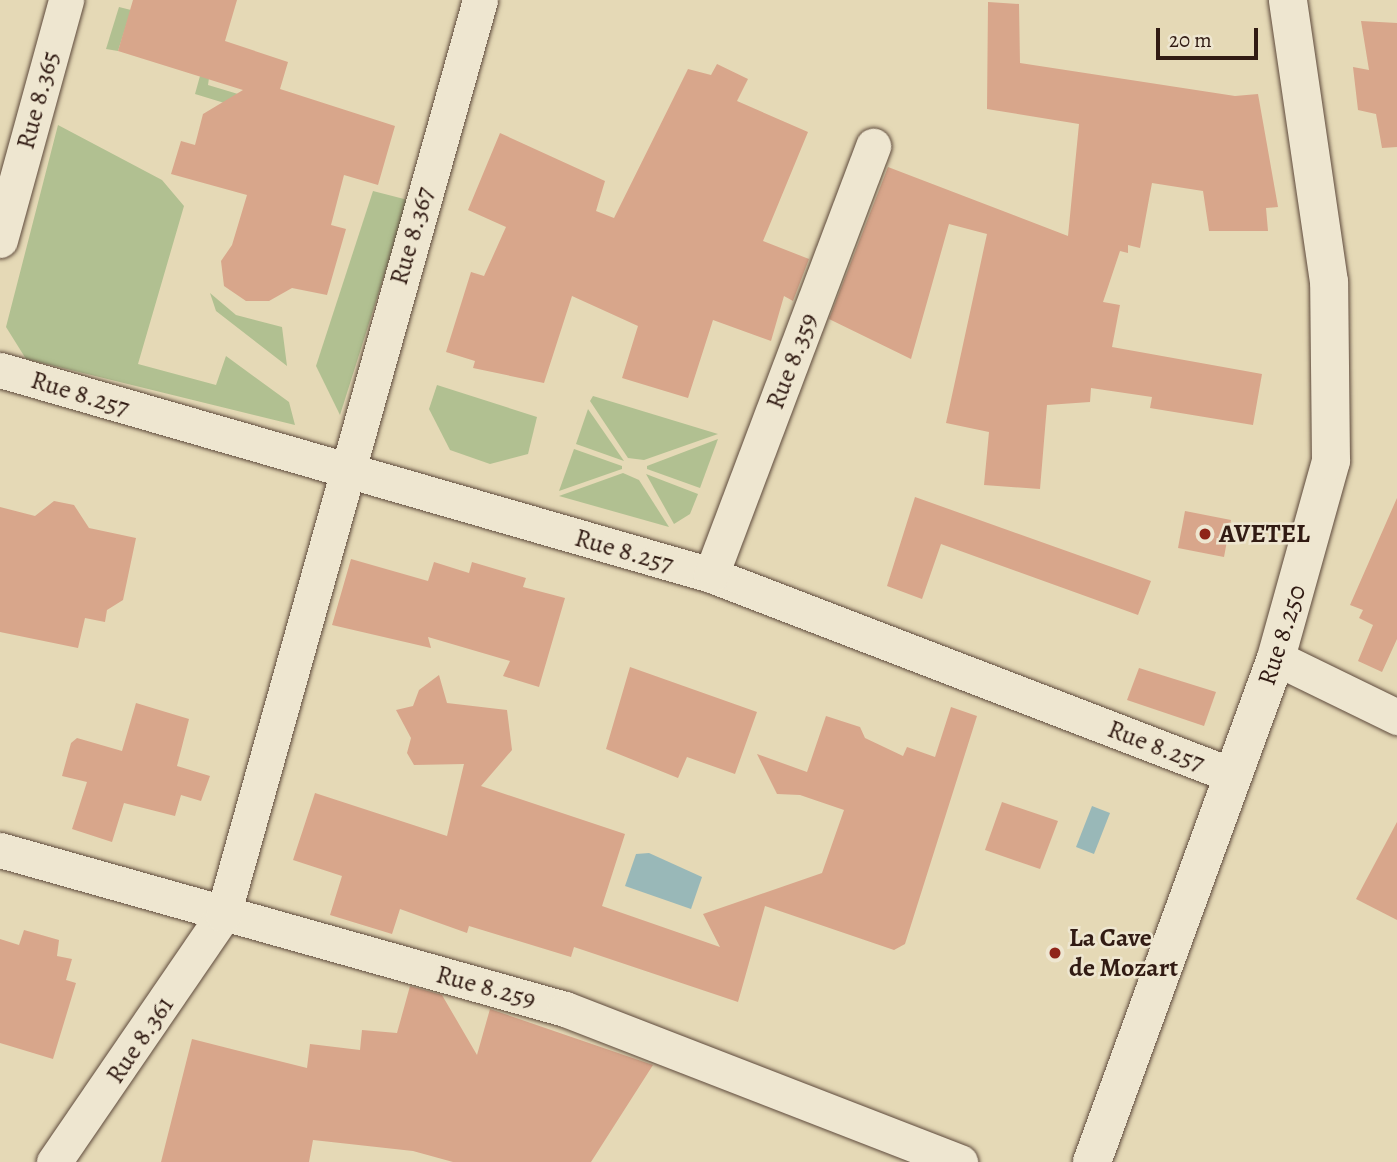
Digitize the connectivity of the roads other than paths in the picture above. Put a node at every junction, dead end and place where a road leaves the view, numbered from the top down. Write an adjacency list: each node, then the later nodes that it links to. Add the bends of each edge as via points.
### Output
1 (65, 0): 5 (street, Rue 8.365)
2 (481, 0): 7 (street, Rue 8.367)
3 (1289, 0): 9 (street, Rue 8.250, via 1329,282 1333,383 1331,461)
4 (873, 146): 8 (street, Rue 8.359)
5 (0, 240)
6 (0, 370): 7 (street, Rue 8.257)
7 (344, 473): 8 (street, Rue 8.257); 13 (street, Rue 8.367)
8 (711, 575): 11 (street, Rue 8.257)
9 (1276, 658): 10 (street); 11 (street, Rue 8.250)
10 (1397, 717)
11 (1234, 775): 16 (street, Rue 8.250)
12 (0, 850): 13 (street, Rue 8.259)
13 (223, 915): 14 (street, Rue 8.361); 15 (street, Rue 8.259, via 565,1009)
14 (54, 1162)
15 (960, 1162)
16 (1092, 1162)

